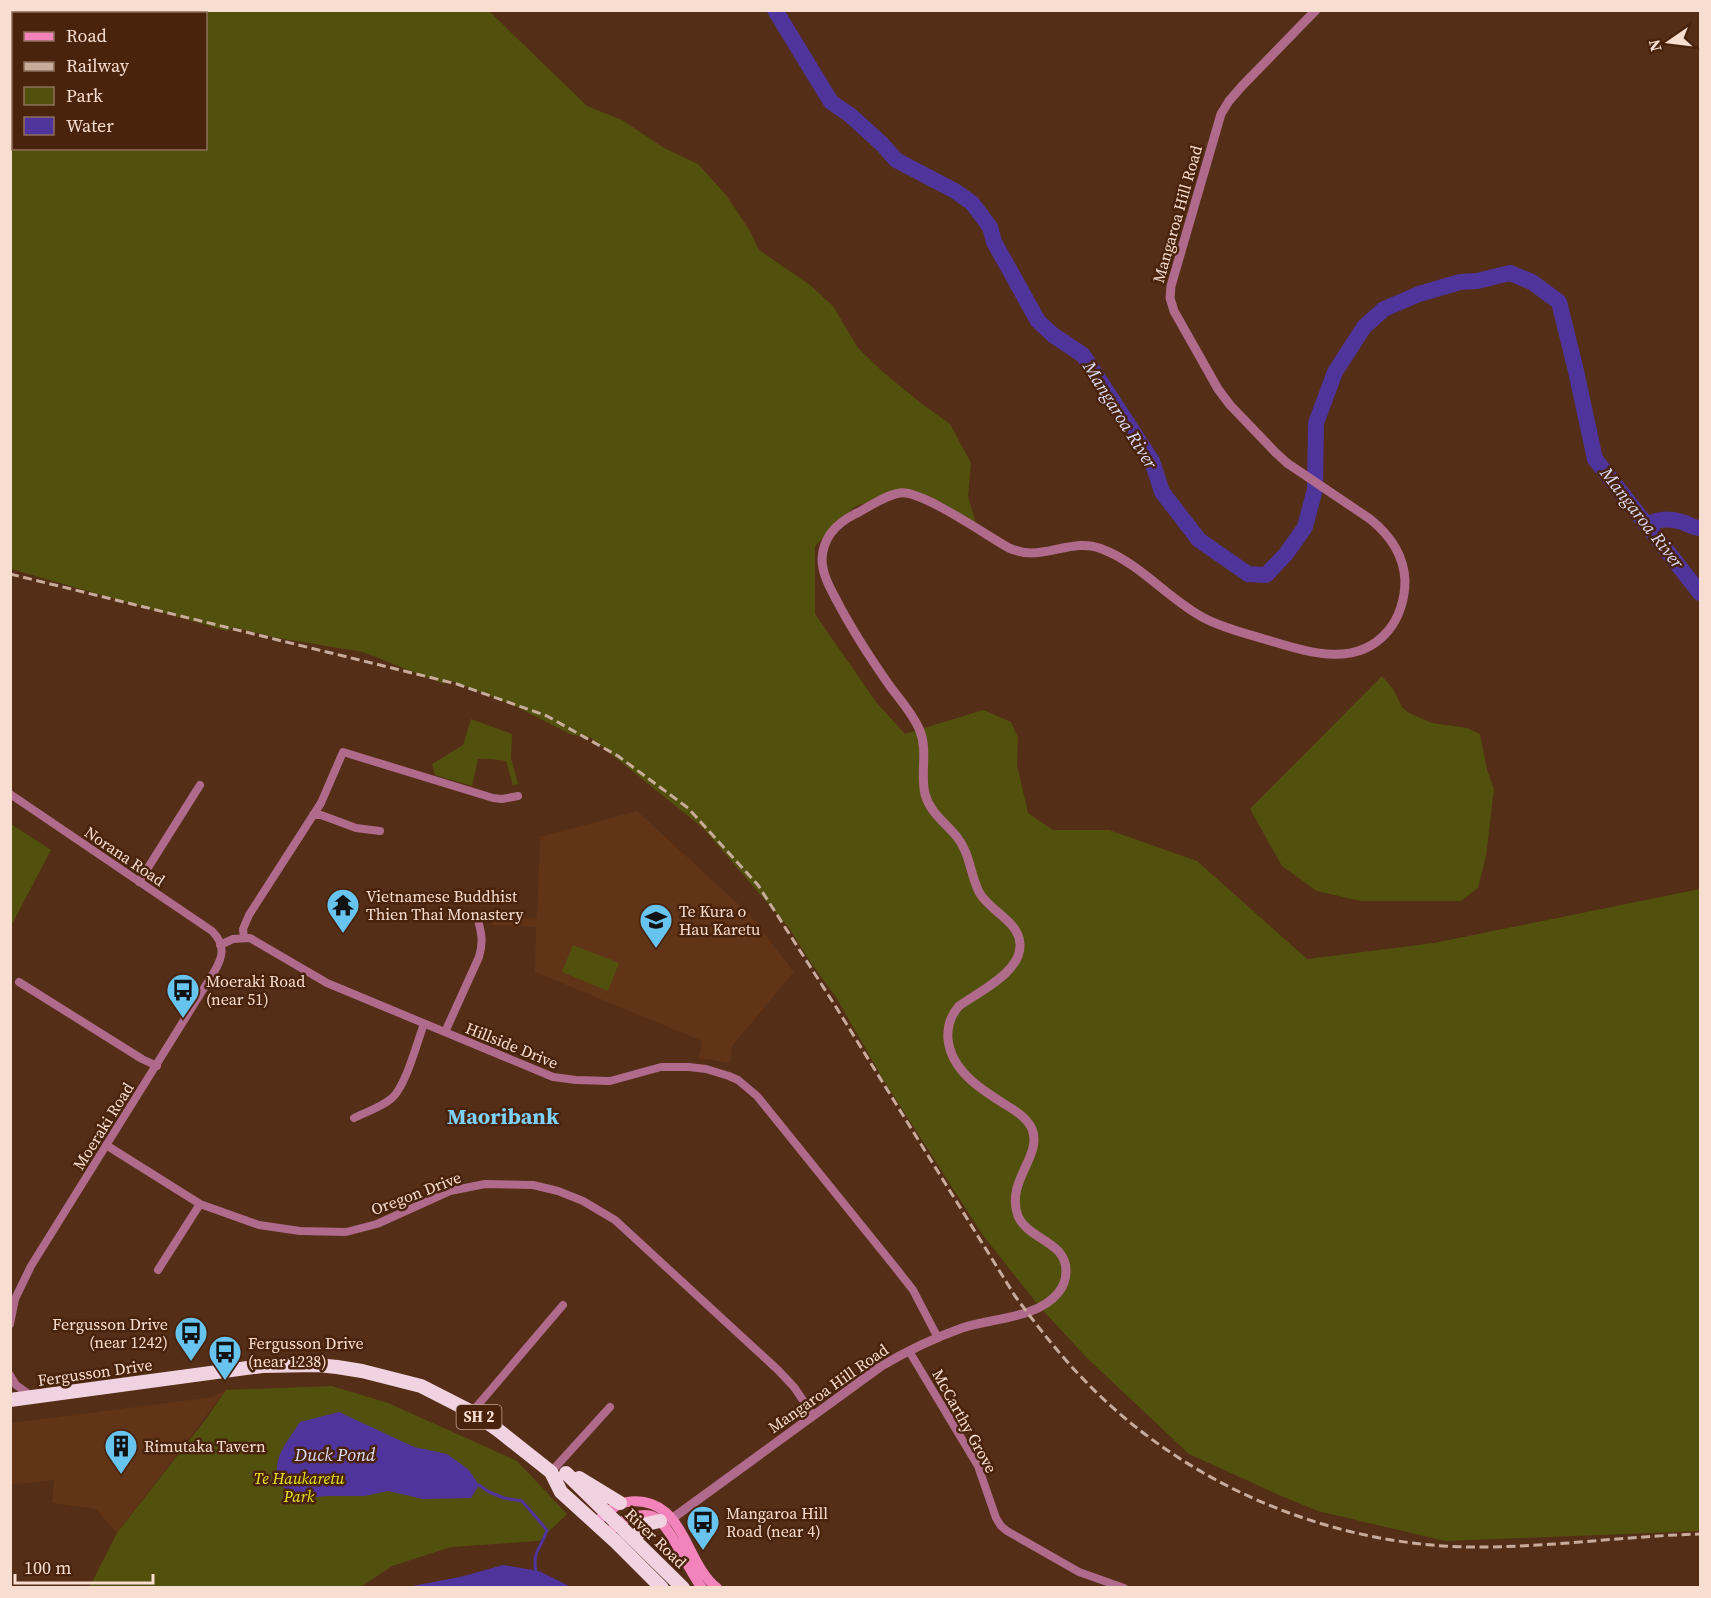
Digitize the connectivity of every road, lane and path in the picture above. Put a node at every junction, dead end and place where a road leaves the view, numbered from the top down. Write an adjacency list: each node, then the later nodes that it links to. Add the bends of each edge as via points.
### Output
1 (1316, 10): 21 (street, Mangaroa Hill Road, via 1221,114 1170,298 1181,325 1230,405 1300,473 1387,534 1401,558 1405,586 1401,605 1385,635 1370,647 1345,655 1297,649 1217,625 1127,562 1096,546 1082,544 1021,552 910,493 897,494 847,518 826,541 823,568 834,594 858,639 920,731 925,794 931,809 962,844 985,901 1017,932 1021,945 1018,959 1004,975 955,1011 948,1031 949,1045 970,1080 1025,1118 1032,1128 1033,1147 1018,1180 1016,1205 1028,1230 1059,1251 1066,1268 1065,1279 1054,1297 1038,1307)
2 (200, 785): 7 (street)
3 (10, 794): 7 (street, Norana Road)
4 (518, 796): 5 (street, via 493,798 343,752)
5 (313, 815): 6 (street); 9 (street, via 249,915)
6 (380, 831)
7 (139, 882): 10 (street, Norana Road, via 216,935)
8 (477, 916): 13 (street, via 483,944)
9 (244, 938): 10 (street); 12 (street, Hillside Drive, via 258,941 327,983)
10 (220, 945): 14 (street, Moeraki Road, via 219,963)
11 (19, 982): 14 (street)
12 (424, 1024): 13 (street, Hillside Drive); 15 (street, via 394,1096)
13 (446, 1032): 21 (street, Hillside Drive, via 564,1079 610,1081 661,1067 680,1066 706,1069 738,1080 757,1096 913,1290)
14 (157, 1066): 16 (street, Moeraki Road)
15 (354, 1118)
16 (106, 1145): 17 (street, Oregon Drive); 20 (street, Moeraki Road, via 31,1266 15,1299)
17 (200, 1204): 18 (street); 28 (street, Oregon Drive, via 259,1225 346,1232 377,1224 450,1191 479,1185 508,1183 558,1191 615,1220 778,1370)
18 (158, 1270)
19 (563, 1305): 27 (street)
20 (10, 1324)
21 (938, 1338): 22 (street, Mangaroa Hill Road)
22 (909, 1351): 28 (street, Mangaroa Hill Road); 41 (street, McCarthy Grove, via 978,1466 1001,1526 1079,1572)
23 (10, 1375): 24 (street, via 16,1385)
24 (33, 1397): 25 (highway, Fergusson Drive / SH 2); 27 (highway, Fergusson Drive / SH 2, via 262,1366 316,1365 408,1382)
25 (10, 1400)
26 (610, 1407): 29 (street)
27 (472, 1412): 29 (highway, Fergusson Drive / SH 2)
28 (813, 1415): 33 (street, Mangaroa Hill Road)
29 (551, 1472): 30 (highway); 34 (highway, Fergusson Drive / SH 2, via 561,1492)
30 (566, 1473): 31 (highway); 32 (highway, SH 2)
31 (620, 1503): 32 (main road); 33 (main road, via 639,1501 661,1508)
32 (607, 1512): 34 (main road); 35 (highway, River Road / SH 2)
33 (665, 1521): 35 (main road, via 644,1515 624,1520); 36 (highway, via 646,1524); 39 (main road, via 688,1569); 40 (main road)
34 (595, 1523): 35 (highway, Fergusson Drive / SH 2)
35 (613, 1529): 36 (highway, River Road / SH 2); 37 (highway, River Road / SH 2)
36 (634, 1539): 38 (highway, River Road / SH 2)
37 (662, 1587)
38 (683, 1587)
39 (702, 1587)
40 (717, 1587)
41 (1124, 1587)

